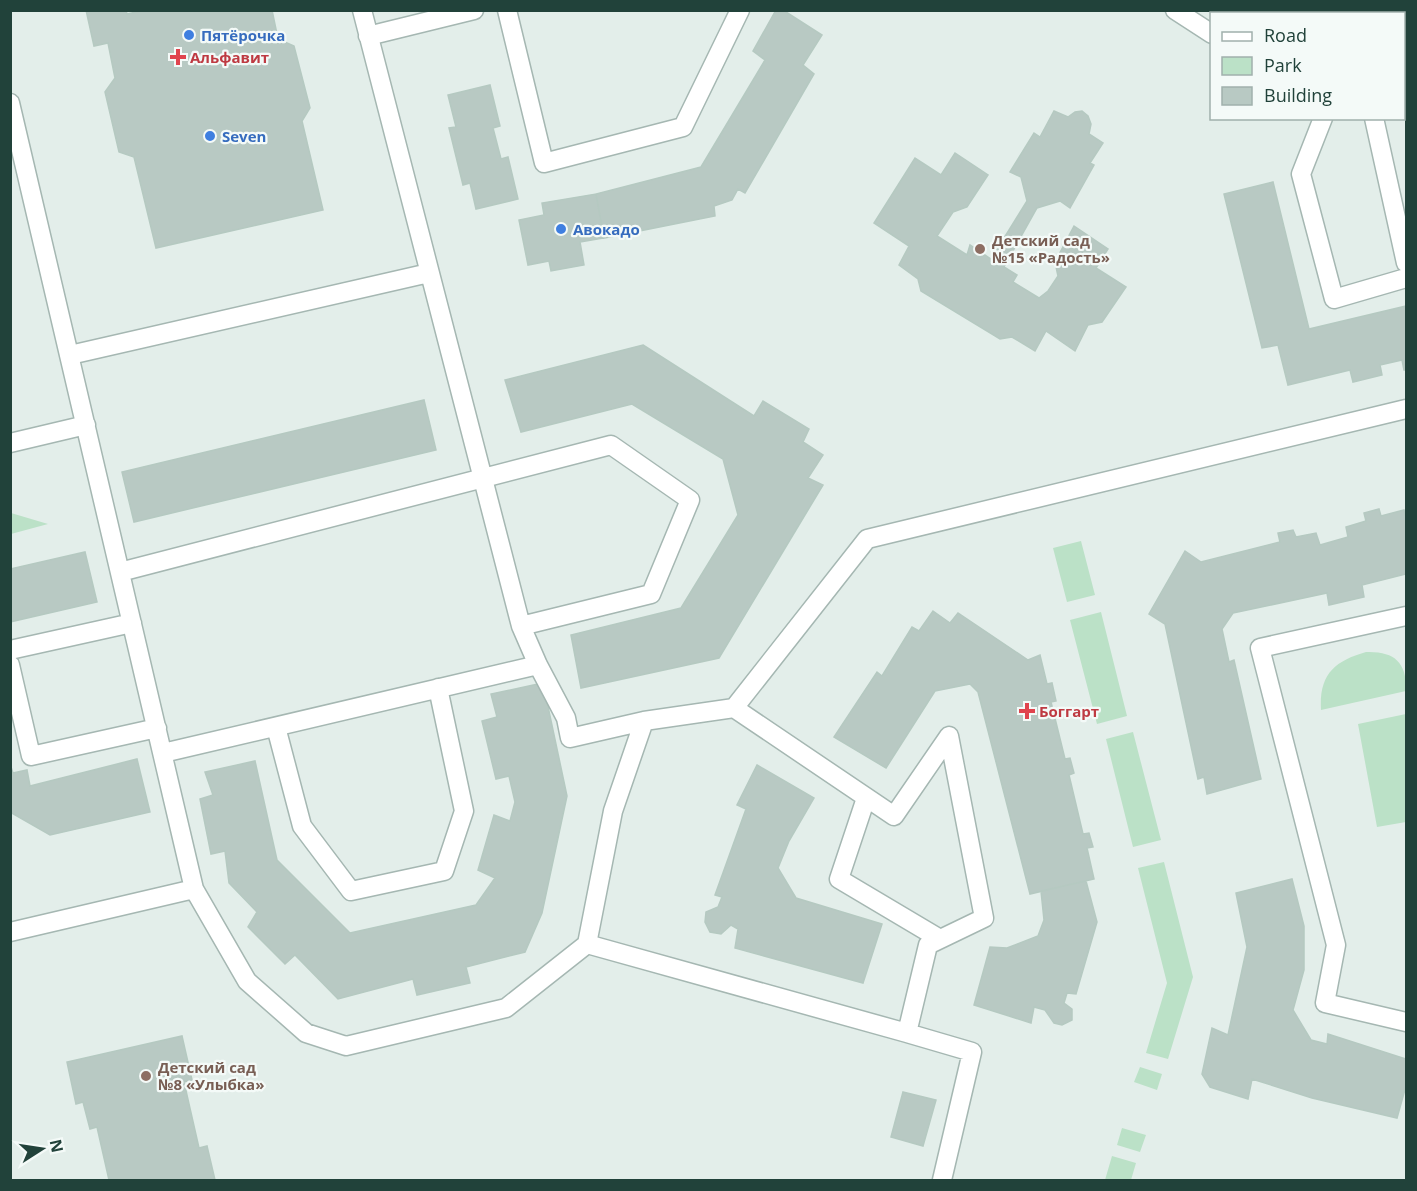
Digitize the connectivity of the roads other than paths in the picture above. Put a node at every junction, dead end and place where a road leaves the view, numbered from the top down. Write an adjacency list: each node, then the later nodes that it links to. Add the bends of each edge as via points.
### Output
1 (362, 10): 7 (lane)
2 (474, 10): 7 (lane)
3 (507, 10): 4 (lane, via 544,163 683,128)
4 (740, 10)
5 (1175, 10): 6 (lane)
6 (1210, 33)
7 (368, 36): 13 (lane)
8 (10, 103): 11 (lane)
9 (1322, 120): 14 (lane, via 1301,174 1334,300)
10 (1374, 120): 12 (lane)
11 (13, 127): 15 (lane)
12 (1407, 262)
13 (429, 273): 15 (lane); 19 (lane)
14 (1407, 278)
15 (70, 355): 17 (lane)
16 (1407, 409): 28 (lane, via 867,539)
17 (86, 425): 18 (lane); 20 (lane)
18 (10, 443)
19 (484, 478): 20 (lane); 23 (lane); 23 (lane, via 611,446 690,500 651,594)
20 (120, 572): 22 (lane)
21 (1407, 616): 38 (lane, via 1260,648 1335,945 1325,1003)
22 (132, 622): 24 (lane); 31 (lane)
23 (521, 626): 26 (lane)
24 (10, 650)
25 (10, 665): 31 (lane, via 31,756)
26 (538, 665): 27 (lane); 29 (lane, via 566,718 570,738)
27 (438, 688): 30 (lane); 30 (lane, via 464,811 444,871 351,891 302,826)
28 (734, 708): 29 (lane); 33 (lane)
29 (644, 721): 37 (lane, via 613,811)
30 (276, 727): 32 (lane)
31 (157, 728): 32 (lane)
32 (163, 753): 34 (lane)
33 (866, 798): 36 (lane, via 839,879); 36 (lane, via 894,816 949,736 984,918)
34 (194, 889): 35 (lane); 37 (lane, via 247,981 306,1033 346,1046 506,1008)
35 (10, 932)
36 (940, 939): 39 (lane, via 928,945)
37 (587, 944): 39 (lane)
38 (1407, 1022)
39 (907, 1033): 40 (lane, via 972,1052)
40 (942, 1180)

